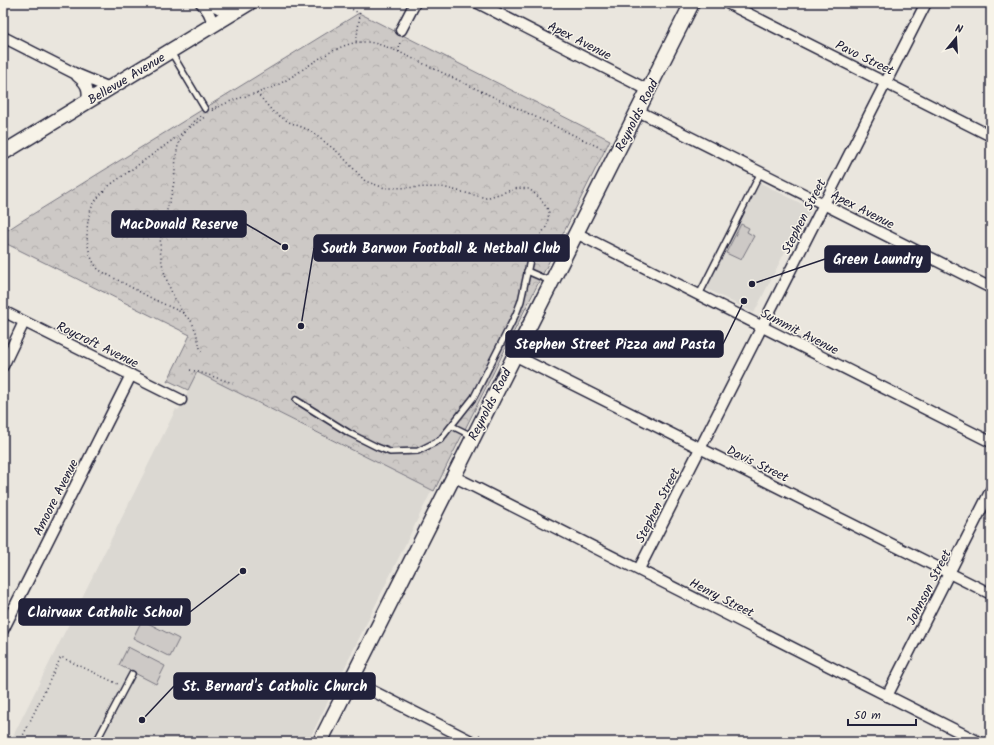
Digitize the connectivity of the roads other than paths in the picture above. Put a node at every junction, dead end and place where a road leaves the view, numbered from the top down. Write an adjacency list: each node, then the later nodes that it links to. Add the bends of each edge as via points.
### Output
1 (201, 3): 10 (street, via 210,14)
2 (209, 3): 9 (street)
3 (249, 3): 9 (street, Bellevue Avenue)
4 (415, 3): 11 (street)
5 (478, 3): 17 (street, Apex Avenue)
6 (692, 3): 17 (street, Reynolds Road)
7 (727, 3): 15 (street, Pavo Street)
8 (926, 3): 15 (street, Stephen Street)
9 (230, 14): 10 (street, Bellevue Avenue)
10 (213, 25): 13 (street, Bellevue Avenue)
11 (401, 30)
12 (3, 37): 14 (street)
13 (170, 51): 16 (street, Bellevue Avenue); 19 (lane)
14 (74, 73): 16 (street); 18 (street, via 85,82 88,90)
15 (886, 82): 21 (street, Pavo Street); 24 (street, Stephen Street)
16 (110, 88): 18 (street, Bellevue Avenue)
17 (648, 90): 20 (street, Reynolds Road)
18 (87, 102): 22 (street, Bellevue Avenue)
19 (205, 109)
20 (638, 111): 23 (street, Apex Avenue); 25 (street, Reynolds Road)
21 (991, 136)
22 (3, 153)
23 (761, 172): 24 (street, Apex Avenue); 30 (lane)
24 (824, 203): 29 (street, Apex Avenue); 33 (street, Stephen Street)
25 (576, 233): 28 (street, Reynolds Road); 30 (street, Summit Avenue)
26 (533, 246): 27 (lane)
27 (527, 271): 28 (lane); 39 (lane, via 516,314 478,390)
28 (551, 282): 34 (street, Reynolds Road)
29 (991, 288)
30 (699, 295): 33 (street, Summit Avenue)
31 (3, 312): 32 (street, Roycroft Avenue)
32 (24, 322): 35 (street); 36 (street, Roycroft Avenue)
33 (762, 326): 41 (street, Summit Avenue); 42 (street, Stephen Street)
34 (514, 355): 40 (street, Reynolds Road); 42 (street, Davis Street)
35 (3, 366)
36 (131, 375): 37 (street, Roycroft Avenue); 48 (street, Amoore Avenue)
37 (181, 400)
38 (296, 400): 39 (lane, via 349,433 390,452 418,451 440,440)
39 (452, 426): 40 (lane)
40 (473, 437): 43 (street, Reynolds Road)
41 (991, 442)
42 (700, 449): 45 (street, Stephen Street); 46 (street, Davis Street)
43 (453, 476): 45 (street, Henry Street); 50 (street, Reynolds Road)
44 (991, 490): 46 (street, Johnson Street)
45 (639, 569): 51 (street, Henry Street)
46 (950, 573): 47 (street, Davis Street); 51 (street, Johnson Street)
47 (991, 594)
48 (3, 630)
49 (132, 674): 52 (lane)
50 (351, 680): 53 (street, Reynolds Road); 54 (street)
51 (887, 696): 55 (street, Henry Street)
52 (97, 742)
53 (320, 742)
54 (473, 742)
55 (979, 742)

